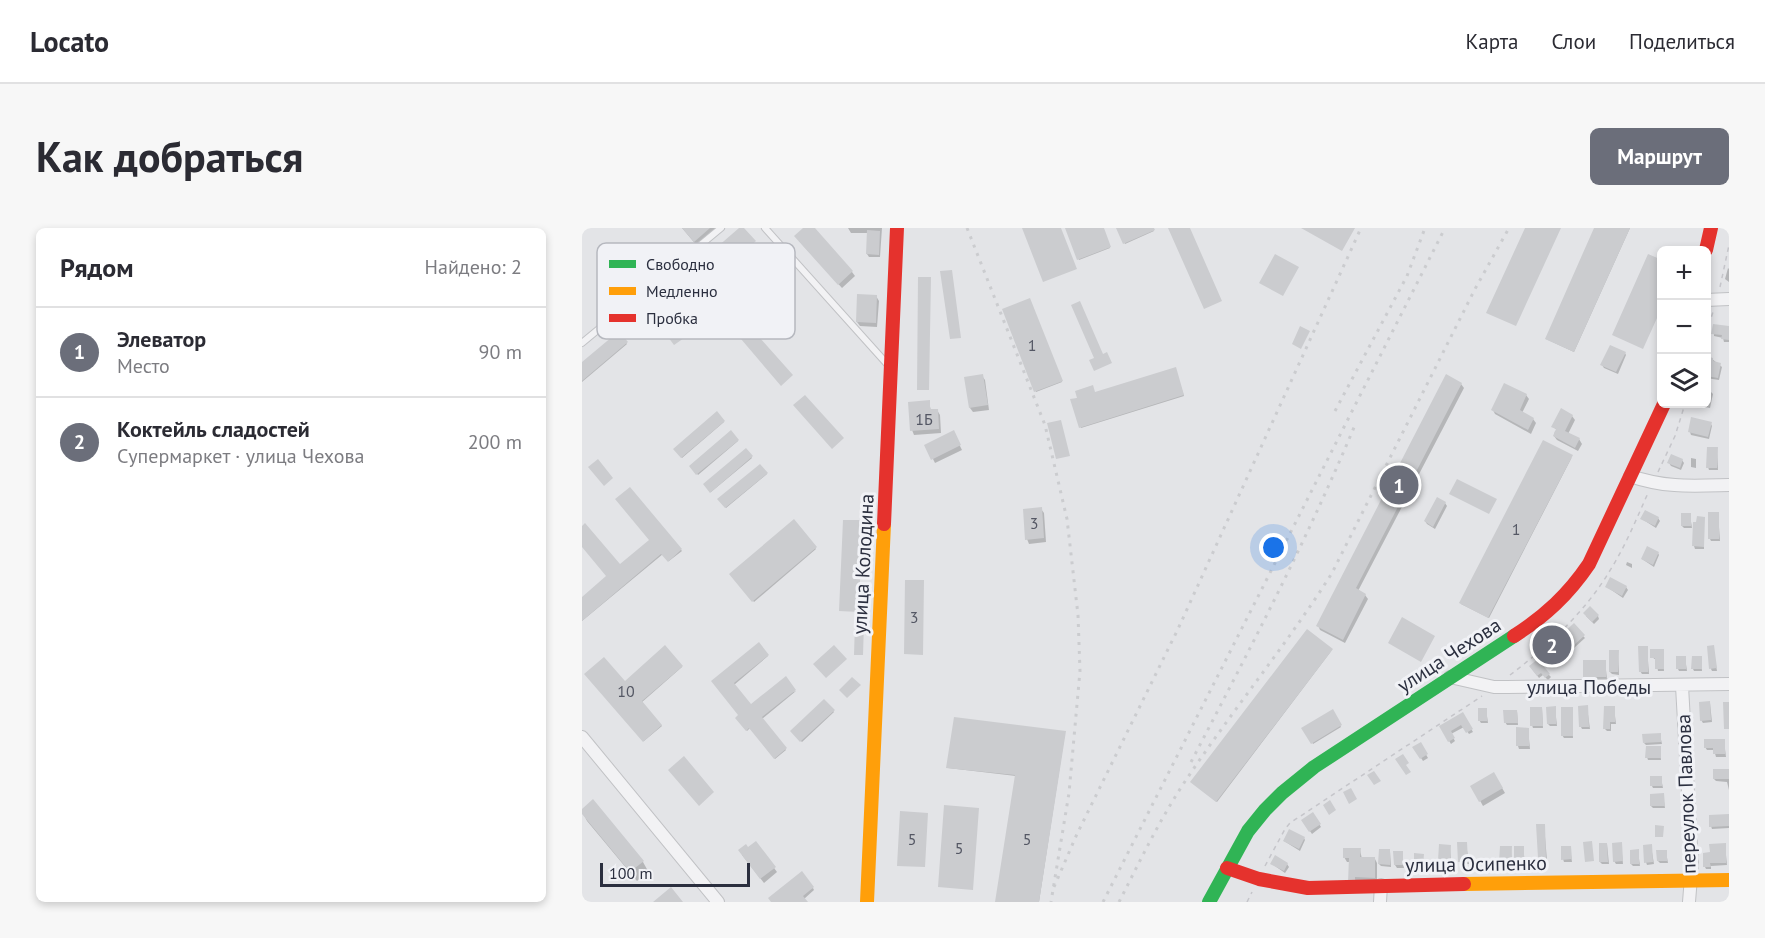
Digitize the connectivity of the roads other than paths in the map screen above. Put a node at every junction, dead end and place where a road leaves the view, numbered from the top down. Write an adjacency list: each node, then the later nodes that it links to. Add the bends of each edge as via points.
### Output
1 (721, 228): 5 (lane)
2 (765, 228): 6 (lane)
3 (897, 228): 13 (street, улица Колодина)
4 (1711, 228): 7 (street)
5 (703, 243)
6 (778, 243)
7 (1707, 246)
8 (795, 261): 13 (lane)
9 (1729, 299): 10 (street)
10 (1711, 300)
11 (597, 331): 12 (lane)
12 (582, 343)
13 (891, 368): 26 (street, улица Колодина)
14 (1662, 408): 15 (street, улица Чехова)
15 (1630, 476): 16 (street, via 1677,487); 17 (street, улица Чехова, via 1574,588 1540,619)
16 (1729, 485)
17 (1450, 677): 19 (street, улица Победы, via 1501,687); 21 (street, улица Чехова, via 1289,787 1265,810)
18 (1729, 684): 19 (street, улица Победы)
19 (1682, 686): 22 (street, переулок Павлова)
20 (582, 737): 25 (street)
21 (1227, 868): 24 (street, улица Осипенко, via 1259,879 1308,888); 27 (street, улица Чехова)
22 (1690, 880): 23 (street, улица Осипенко); 24 (street, улица Осипенко); 29 (street, переулок Павлова)
23 (1729, 880)
24 (1381, 885): 28 (street)
25 (715, 901)
26 (867, 902)
27 (1209, 902)
28 (1380, 902)
29 (1689, 902)

